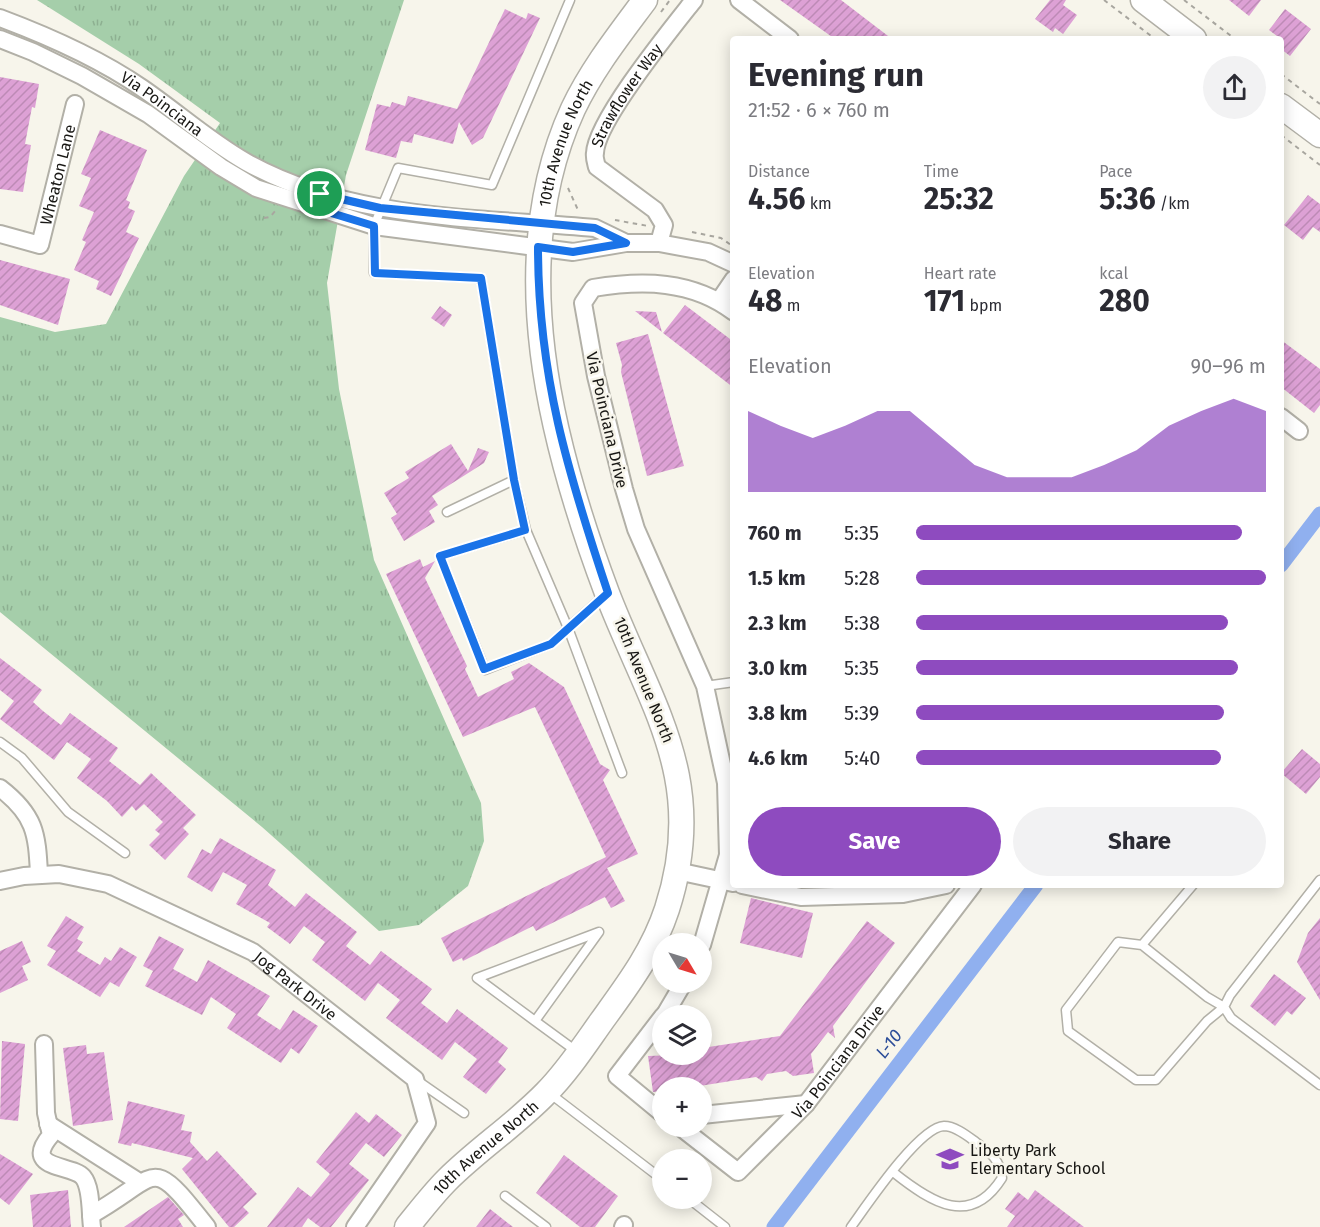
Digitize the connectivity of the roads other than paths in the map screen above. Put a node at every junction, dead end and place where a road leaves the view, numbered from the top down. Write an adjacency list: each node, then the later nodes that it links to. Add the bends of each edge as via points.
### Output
1 (570, 0): 14 (lane, via 492,185 398,168)
2 (694, 0): 18 (street, Strawflower Way, via 617,105 595,153 597,167 655,210 664,225)
3 (739, 0): 7 (street)
4 (1143, 0): 8 (street)
5 (651, 9): 15 (street, 10th Avenue North, via 592,74 573,110 551,172)
6 (0, 18): 13 (street, Via Poinciana, via 140,86 245,161)
7 (786, 36)
8 (1190, 36)
9 (0, 39): 13 (street, Via Poinciana, via 82,76 148,114 256,188)
10 (75, 104): 17 (street, Wheaton Lane, via 40,244)
11 (1284, 108): 12 (street)
12 (1320, 135)
13 (319, 201): 14 (street, Via Poinciana); 16 (street, Via Poinciana)
14 (380, 208): 15 (street, Via Poinciana); 16 (lane)
15 (541, 223): 19 (street, Via Poinciana, via 595,228); 20 (street, 10th Avenue North)
16 (374, 226): 20 (street, Via Poinciana); 27 (lane, via 375,273 481,278)
17 (0, 234)
18 (661, 236): 19 (street, Via Poinciana); 21 (street, Via Poinciana)
19 (626, 243): 20 (street, Via Poinciana, via 573,252)
20 (538, 247): 30 (street, 10th Avenue North, via 539,299 550,393 573,491)
21 (730, 262)
22 (730, 285): 23 (street)
23 (719, 301): 24 (street, Via Poinciana Drive); 33 (street, Via Poinciana Drive, via 669,283 592,288 583,303 610,442 633,519)
24 (730, 309)
25 (1284, 419): 26 (street)
26 (1299, 431)
27 (514, 480): 28 (lane); 29 (lane)
28 (447, 512)
29 (525, 530): 31 (lane); 31 (lane, via 440,556 484,669 551,644)
30 (608, 593): 31 (lane); 38 (street, 10th Avenue North, via 661,715 674,758 681,803)
31 (568, 628): 35 (lane)
32 (730, 683): 33 (lane)
33 (705, 686): 42 (street, Via Poinciana Drive, via 726,783)
34 (0, 742): 37 (lane, via 22,758 68,812)
35 (622, 773)
36 (0, 788): 39 (street, via 32,822)
37 (125, 853)
38 (677, 871): 42 (street); 53 (street, 10th Avenue North, via 654,942)
39 (39, 874): 40 (street, Jog Park Drive); 54 (street, Jog Park Drive, via 84,877 108,884 253,952)
40 (0, 880)
41 (1320, 880): 49 (lane)
42 (727, 882): 47 (street, Via Poinciana Drive)
43 (757, 888): 44 (street, via 801,897 903,894)
44 (932, 888)
45 (971, 888): 57 (street, Via Poinciana Drive)
46 (1190, 888): 48 (lane)
47 (707, 933)
48 (1142, 945): 49 (lane); 49 (lane, via 1118,942 1066,1010 1068,1031 1136,1080 1156,1080 1206,1021)
49 (1224, 1007): 55 (lane, via 1231,1018)
50 (535, 1020): 50 (lane, via 548,1003 599,932 477,978); 53 (lane)
51 (652, 1030): 58 (street, via 617,1076)
52 (44, 1044): 61 (street)
53 (579, 1053): 56 (street, 10th Avenue North)
54 (416, 1079): 59 (lane); 72 (street, via 427,1124)
55 (1320, 1086)
56 (547, 1092): 63 (lane); 73 (street, 10th Avenue North, via 448,1178)
57 (806, 1104): 60 (street); 62 (street, Via Poinciana Drive, via 738,1172)
58 (652, 1105)
59 (464, 1113)
60 (712, 1114)
61 (48, 1124): 65 (street); 70 (street, via 51,1135 43,1152 46,1162 55,1168 75,1170 83,1177)
62 (693, 1137)
63 (652, 1172)
64 (893, 1172): 68 (lane, via 920,1137 931,1130 944,1126 965,1134 996,1158 1002,1178 984,1206); 69 (lane); 76 (lane)
65 (139, 1182): 70 (street); 71 (street, via 154,1176 164,1178 176,1187)
66 (505, 1196): 74 (lane)
67 (702, 1209): 75 (lane)
68 (973, 1215)
69 (952, 1216)
70 (91, 1221)
71 (207, 1227)
72 (355, 1227)
73 (407, 1227)
74 (546, 1227)
75 (725, 1227)
76 (851, 1227)

